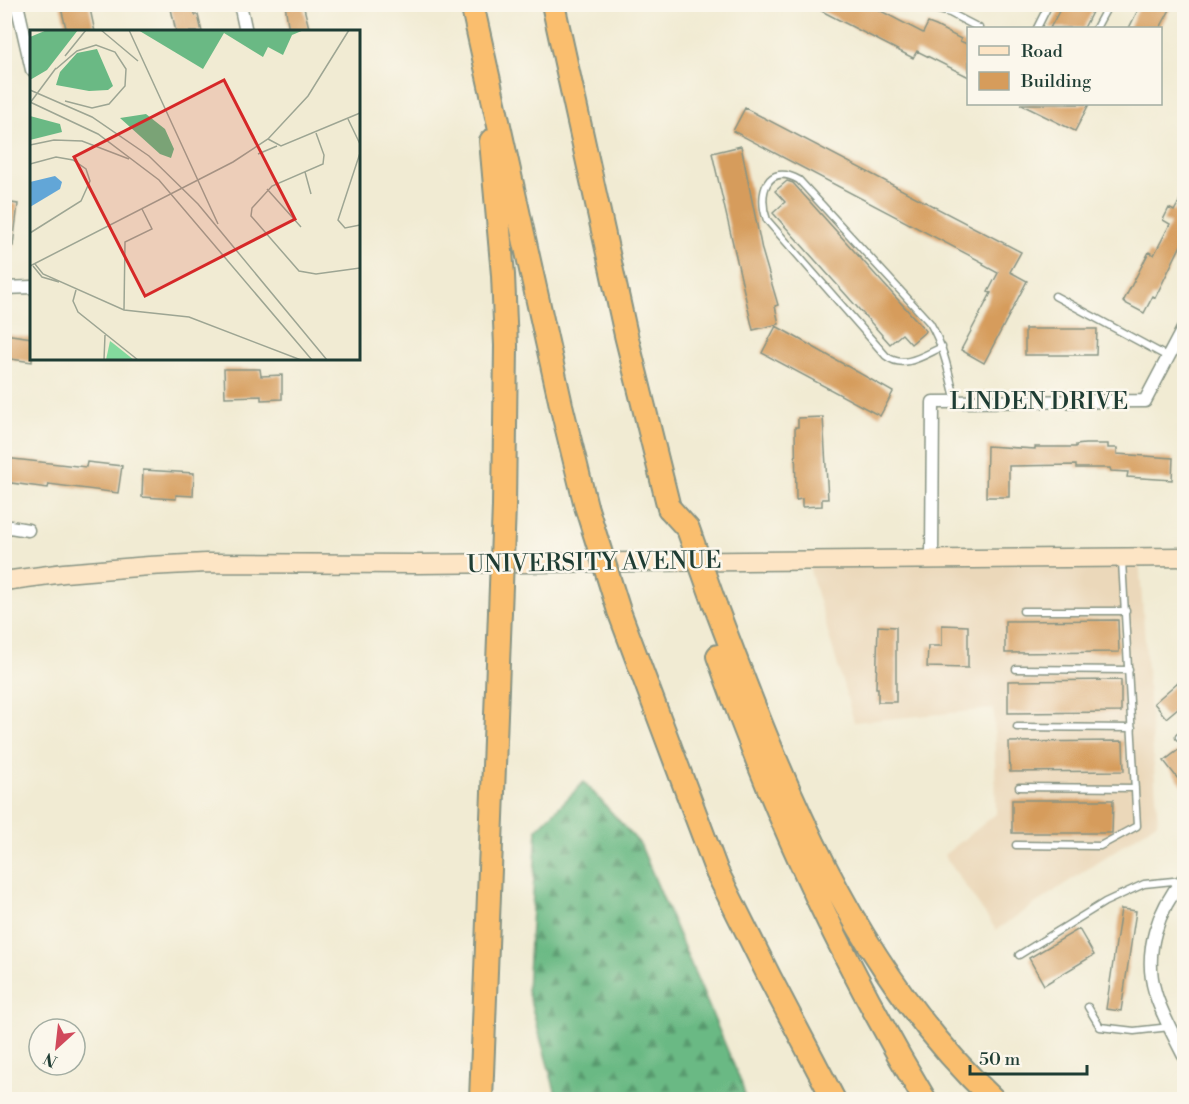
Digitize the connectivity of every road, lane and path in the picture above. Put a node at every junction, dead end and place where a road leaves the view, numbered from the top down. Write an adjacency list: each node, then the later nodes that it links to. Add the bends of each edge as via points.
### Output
1 (17, 4): 12 (street)
2 (240, 4): 11 (street)
3 (472, 4): 13 (highway)
4 (553, 4): 27 (highway, via 626,335 669,508)
5 (915, 4): 8 (lane, via 950,13)
6 (1049, 4): 9 (lane)
7 (1109, 4): 10 (lane)
8 (977, 27)
9 (1038, 27)
10 (1097, 27)
11 (246, 30)
12 (30, 61)
13 (494, 101): 42 (highway, bridge, via 491,151 506,346 504,506); 43 (highway, bridge, via 558,394 586,506 619,611 717,872)
14 (4, 288): 15 (street)
15 (30, 288)
16 (1054, 296): 19 (lane)
17 (1185, 327): 19 (street, LINDEN DRIVE)
18 (942, 347): 18 (lane, via 930,323 799,180 781,173 771,179 762,197 767,220 886,356 899,363 907,362); 20 (lane)
19 (1168, 358): 20 (street, LINDEN DRIVE, via 1145,401)
20 (956, 402): 25 (street, LINDEN DRIVE, via 933,402)
21 (4, 526): 22 (street)
22 (28, 530)
23 (1185, 556): 24 (main road, UNIVERSITY AVENUE)
24 (1122, 557): 25 (main road, UNIVERSITY AVENUE); 29 (lane)
25 (932, 559): 26 (main road, UNIVERSITY AVENUE, via 206,563)
26 (4, 581)
27 (707, 605): 44 (highway, via 729,688 783,820 869,1003); 45 (highway, via 794,803 858,928 923,1023)
28 (1023, 611): 29 (lane)
29 (1125, 611): 31 (lane)
30 (1016, 669): 31 (lane)
31 (1129, 670): 33 (lane)
32 (1017, 727): 33 (lane)
33 (1132, 728): 35 (lane)
34 (1019, 788): 35 (lane)
35 (1135, 788): 36 (lane, via 1137,826 1100,846)
36 (1016, 845)
37 (1184, 879): 38 (lane, via 1144,884 1105,902); 40 (street, via 1157,924 1150,956 1155,992)
38 (1019, 955)
39 (1088, 1007): 40 (lane, via 1100,1027 1134,1031)
40 (1171, 1027): 41 (street)
41 (1185, 1056)
42 (481, 1100)
43 (834, 1100)
44 (925, 1100)
45 (993, 1100)

